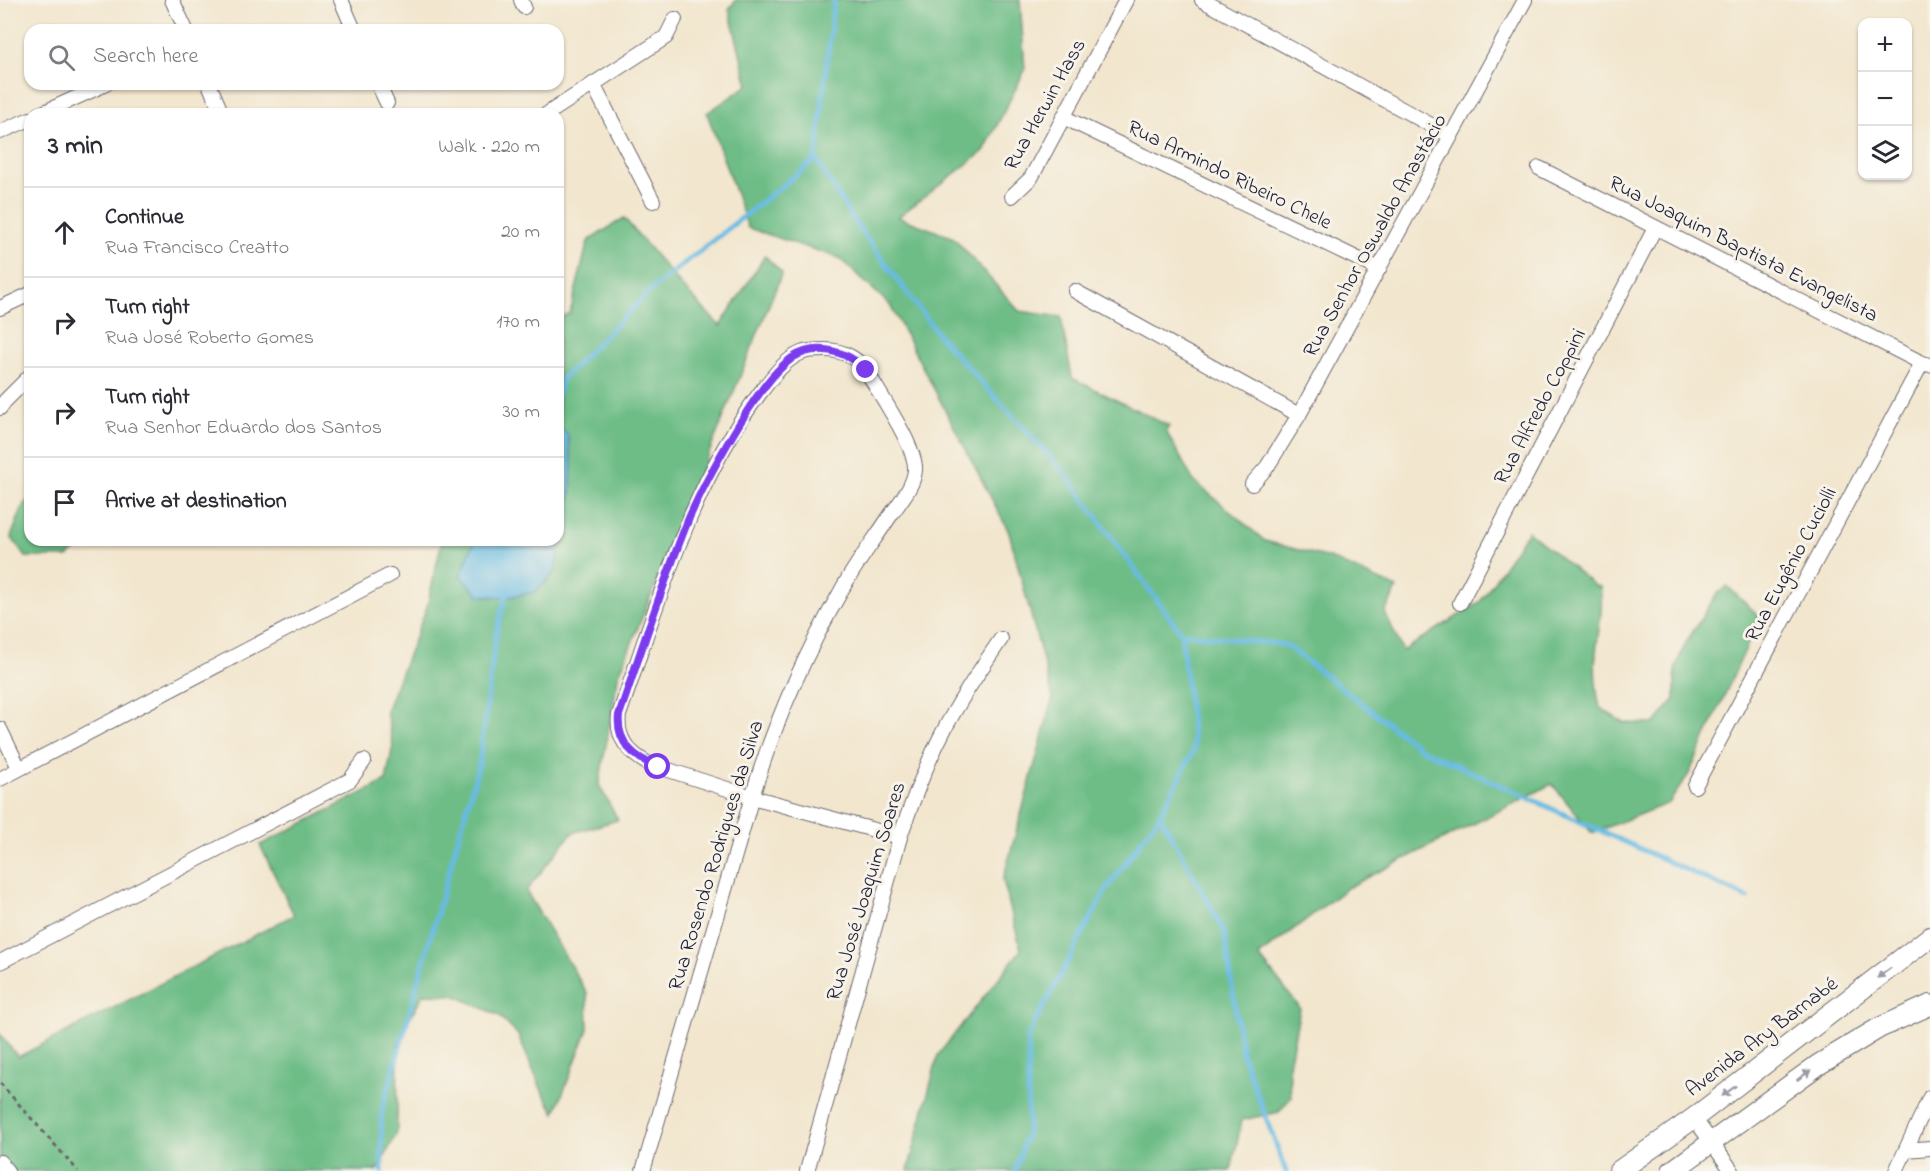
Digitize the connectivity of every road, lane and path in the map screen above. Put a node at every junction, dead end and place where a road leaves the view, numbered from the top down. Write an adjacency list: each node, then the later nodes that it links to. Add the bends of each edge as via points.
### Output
1 (172, 0): 7 (street)
2 (341, 0): 8 (street)
3 (1125, 0): 17 (street, Rua Herwin Hass)
4 (1202, 0): 20 (street)
5 (1525, 0): 20 (street, Rua Senhor Oswaldo Anastácio)
6 (675, 20): 9 (street, via 666,37)
7 (183, 24)
8 (351, 24)
9 (593, 84): 16 (street); 23 (street)
10 (93, 90): 14 (street)
11 (212, 90): 15 (street)
12 (381, 90): 13 (street)
13 (387, 104)
14 (53, 108)
15 (219, 108)
16 (556, 108)
17 (1063, 117): 22 (street, Rua Herwin Hass, via 1031,177); 25 (street, Rua Armindo Ribeiro Chele)
18 (24, 122): 19 (street)
19 (0, 132)
20 (1451, 136): 25 (street, Rua Senhor Oswaldo Anastácio)
21 (1539, 168): 24 (street, Rua Joaquim Baptista Evangelista)
22 (1012, 196)
23 (653, 201)
24 (1655, 228): 29 (street, Rua Joaquim Baptista Evangelista); 35 (street, Rua Alfredo Coppini)
25 (1379, 269): 32 (street, Rua Senhor Oswaldo Anastácio)
26 (1075, 291): 32 (street)
27 (24, 297): 28 (street)
28 (0, 308)
29 (1926, 364): 41 (street, Rua Eugênio Cuciolli)
30 (24, 382): 31 (street)
31 (0, 408)
32 (1299, 416): 33 (street, Rua Senhor Oswaldo Anastácio)
33 (1252, 484)
34 (390, 575): 39 (street)
35 (1460, 603)
36 (1000, 639): 43 (street, Rua José Joaquim Soares, via 942,734)
37 (0, 729): 39 (street)
38 (364, 761): 45 (street, via 350,780)
39 (19, 768): 40 (street)
40 (0, 779)
41 (1695, 786)
42 (752, 797): 42 (street, Rua Rosendo Rodrigues da Silva, via 797,677 840,592 904,496 915,472 911,450 866,370 837,351 808,351 794,357 762,390 733,434 690,518 619,715 622,740 647,763); 43 (street); 58 (street, Rua Rosendo Rodrigues da Silva)
43 (900, 837): 59 (street, Rua José Joaquim Soares)
44 (1930, 937): 51 (street, Avenida Ary Barnabé, one-way to 51)
45 (0, 962)
46 (1930, 1005): 47 (street)
47 (1907, 1015): 48 (street); 52 (street, one-way to 47, via 1818,1065)
48 (1930, 1019)
49 (0, 1083): 57 (path)
50 (1930, 1097): 54 (street)
51 (1694, 1118): 52 (street); 60 (street, Avenida Ary Barnabé)
52 (1712, 1141): 61 (street); 62 (street)
53 (1930, 1148): 54 (street)
54 (1906, 1150): 63 (street)
55 (0, 1162): 56 (street)
56 (7, 1171)
57 (78, 1171)
58 (643, 1171)
59 (807, 1171)
60 (1619, 1171)
61 (1672, 1171)
62 (1732, 1171)
63 (1896, 1171)

